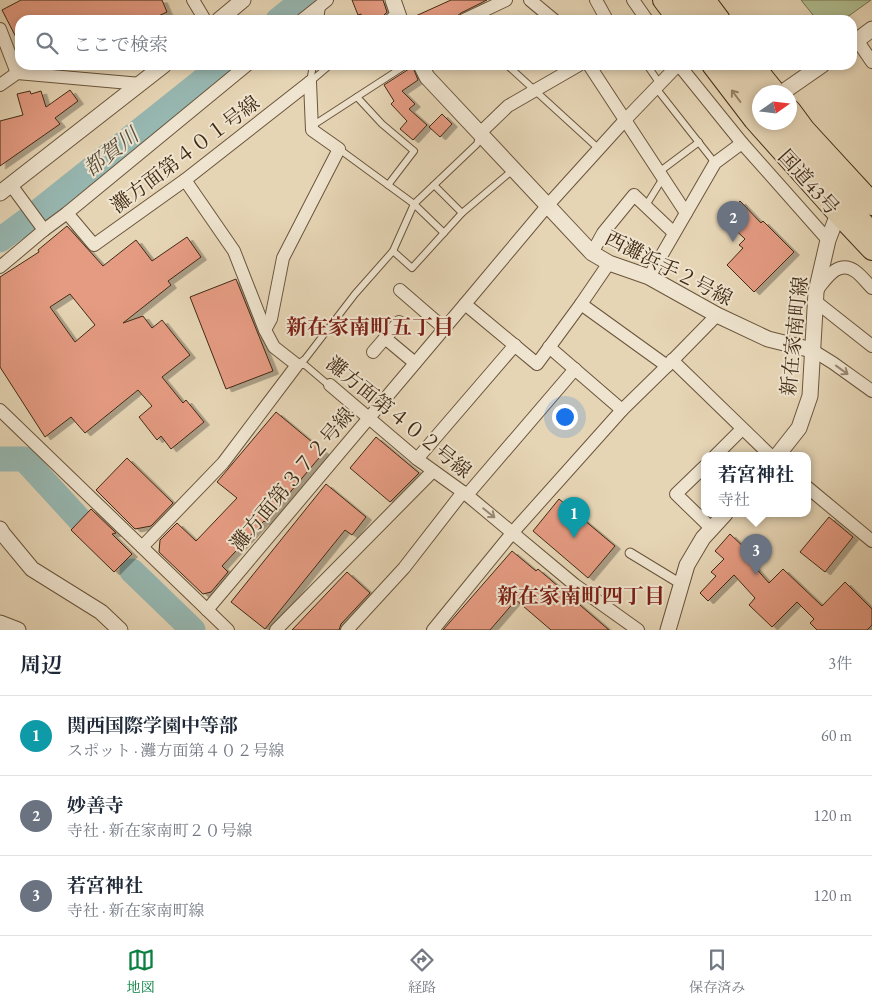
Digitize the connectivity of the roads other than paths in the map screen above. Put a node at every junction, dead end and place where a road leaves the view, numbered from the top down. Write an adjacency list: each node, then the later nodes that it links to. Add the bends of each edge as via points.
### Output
1 (194, 0): 12 (street)
2 (243, 0): 13 (street)
3 (506, 0): 16 (street)
4 (530, 0): 17 (street)
5 (596, 0): 18 (street)
6 (633, 0): 19 (street)
7 (663, 0): 20 (highway)
8 (682, 0): 21 (highway)
9 (704, 0): 22 (highway)
10 (713, 0): 23 (highway)
11 (325, 2): 14 (street); 15 (lane)
12 (202, 15)
13 (225, 15)
14 (308, 15)
15 (321, 15)
16 (474, 15)
17 (548, 15)
18 (604, 15)
19 (643, 15)
20 (674, 15)
21 (692, 15)
22 (715, 15)
23 (724, 15)
24 (0, 29): 29 (street)
25 (872, 29): 26 (street)
26 (857, 40)
27 (857, 45): 28 (street)
28 (872, 62)
29 (15, 68)
30 (16, 70): 48 (street)
31 (158, 70): 50 (street)
32 (241, 70): 83 (street)
33 (312, 70): 49 (lane)
34 (324, 70): 49 (lane, 灘方面第４０１号線)
35 (398, 70): 57 (lane)
36 (424, 70): 66 (street, 西灘浜手２号線)
37 (513, 70): 56 (lane)
38 (571, 70): 56 (street)
39 (592, 70): 61 (street)
40 (650, 70): 55 (lane)
41 (674, 70): 55 (street, 灘方面第３７２号線)
42 (683, 70): 68 (street)
43 (717, 70): 59 (highway, 国道43号, one-way to 43)
44 (733, 70): 58 (highway)
45 (756, 70): 52 (highway)
46 (764, 70): 53 (highway)
47 (814, 70): 54 (street)
48 (17, 73): 50 (street); 51 (street)
49 (310, 82): 63 (street); 74 (street, 灘方面第４０１号線)
50 (142, 84): 77 (street)
51 (0, 85)
52 (768, 85)
53 (776, 85)
54 (792, 85)
55 (658, 86): 61 (street, 灘方面第３７２号線); 67 (lane)
56 (535, 90): 66 (street, via 508,106); 70 (lane)
57 (357, 97): 63 (lane); 75 (lane, via 414,151)
58 (752, 99)
59 (752, 105)
60 (797, 111): 78 (highway, 国道43号)
61 (625, 120): 70 (street, 灘方面第３７２号線); 73 (street)
62 (797, 120): 80 (highway)
63 (312, 126): 69 (street, via 312,130)
64 (774, 130): 86 (highway, 国道43号)
65 (776, 130): 90 (highway)
66 (480, 133): 72 (street, 西灘浜手２号線); 76 (lane, via 477,144)
67 (699, 142): 71 (lane); 73 (lane)
68 (742, 143): 71 (street); 91 (street)
69 (339, 149): 75 (lane); 106 (street, via 283,258 271,319)
70 (599, 149): 81 (street, 灘方面第３７２号線)
71 (715, 163): 85 (street)
72 (514, 169): 81 (street, 西灘浜手２号線); 84 (lane)
73 (661, 175): 82 (lane); 85 (street)
74 (186, 180): 83 (street, 灘方面第４０１号線, via 94,245); 106 (street, 灘方面第４０２号線, via 234,251)
75 (388, 185): 79 (lane)
76 (434, 185): 79 (lane); 84 (lane)
77 (6, 189): 87 (street, via 21,198)
78 (872, 194)
79 (414, 204): 88 (lane); 93 (lane)
80 (872, 204)
81 (548, 205): 94 (street, 西灘浜手２号線); 101 (street, 灘方面第３７２号線)
82 (645, 206): 89 (street); 94 (street, via 634,195 603,233)
83 (67, 213): 87 (street)
84 (462, 213): 88 (lane)
85 (686, 213): 89 (street)
86 (838, 214): 91 (street, 新在家南町線); 92 (highway, 国道43号)
87 (42, 227): 96 (street)
88 (444, 233): 93 (lane, via 412,268)
89 (674, 233): 97 (street)
90 (872, 235)
91 (828, 240): 100 (street, 新在家南町線)
92 (872, 250)
93 (393, 251): 115 (lane)
94 (592, 253): 95 (street, 西灘浜手２号線)
95 (609, 263): 97 (street, 西灘浜手２号線); 102 (street)
96 (0, 267)
97 (648, 277): 103 (street, 西灘浜手２号線)
98 (872, 288): 100 (street, via 855,270 844,267 833,271)
99 (400, 290): 105 (street)
100 (815, 296): 110 (street); 111 (street, 新在家南町線)
101 (465, 304): 105 (street, 灘方面第３７２号線); 108 (street)
102 (581, 304): 109 (street); 114 (street)
103 (717, 315): 111 (street, 西灘浜手２号線, via 768,339); 114 (street)
104 (399, 322): 107 (street)
105 (445, 329): 113 (street, 灘方面第３７２号線)
106 (265, 330): 115 (street, 灘方面第４０２号線, via 274,347)
107 (385, 338): 112 (street); 113 (street)
108 (515, 345): 109 (street, via 537,364); 126 (street)
109 (549, 346): 116 (street)
110 (872, 346)
111 (812, 350): 118 (street, 西灘浜手２号線, one-way to 118); 125 (street, 新在家南町線, via 810,396 799,428)
112 (373, 352)
113 (415, 363): 121 (street, 灘方面第３７２号線)
114 (670, 363): 120 (street); 122 (street)
115 (297, 365): 117 (lane, 灘方面第４０２号線, via 305,365); 136 (street, via 223,463)
116 (575, 368): 120 (street); 130 (street)
117 (330, 385): 121 (street, 灘方面第４０２号線)
118 (872, 391)
119 (0, 410): 136 (street)
120 (622, 410): 134 (street)
121 (369, 418): 126 (street, 灘方面第４０２号線); 139 (street, 灘方面第３７２号線)
122 (742, 429): 123 (street); 124 (street)
123 (719, 452)
124 (766, 452)
125 (780, 452)
126 (417, 459): 128 (street, 灘方面第４０２号線)
127 (701, 470): 132 (street, via 676,494)
128 (433, 471): 130 (street, 灘方面第４０２号線); 145 (street)
129 (811, 490): 135 (street)
130 (465, 494): 134 (street, 灘方面第４０２号線, one-way to 134); 146 (street)
131 (722, 517): 132 (street)
132 (712, 528): 138 (street, via 687,565)
133 (0, 529): 143 (street, via 32,569 101,612)
134 (513, 532): 147 (street); 148 (street, 灘方面第４０２号線, via 576,585)
135 (872, 541)
136 (142, 548): 139 (street)
137 (630, 553): 138 (street)
138 (681, 584): 141 (street)
139 (207, 610): 144 (street)
140 (0, 623): 142 (street)
141 (671, 628)
142 (18, 630)
143 (120, 630)
144 (228, 630)
145 (276, 630)
146 (348, 630)
147 (433, 630)
148 (638, 630)

